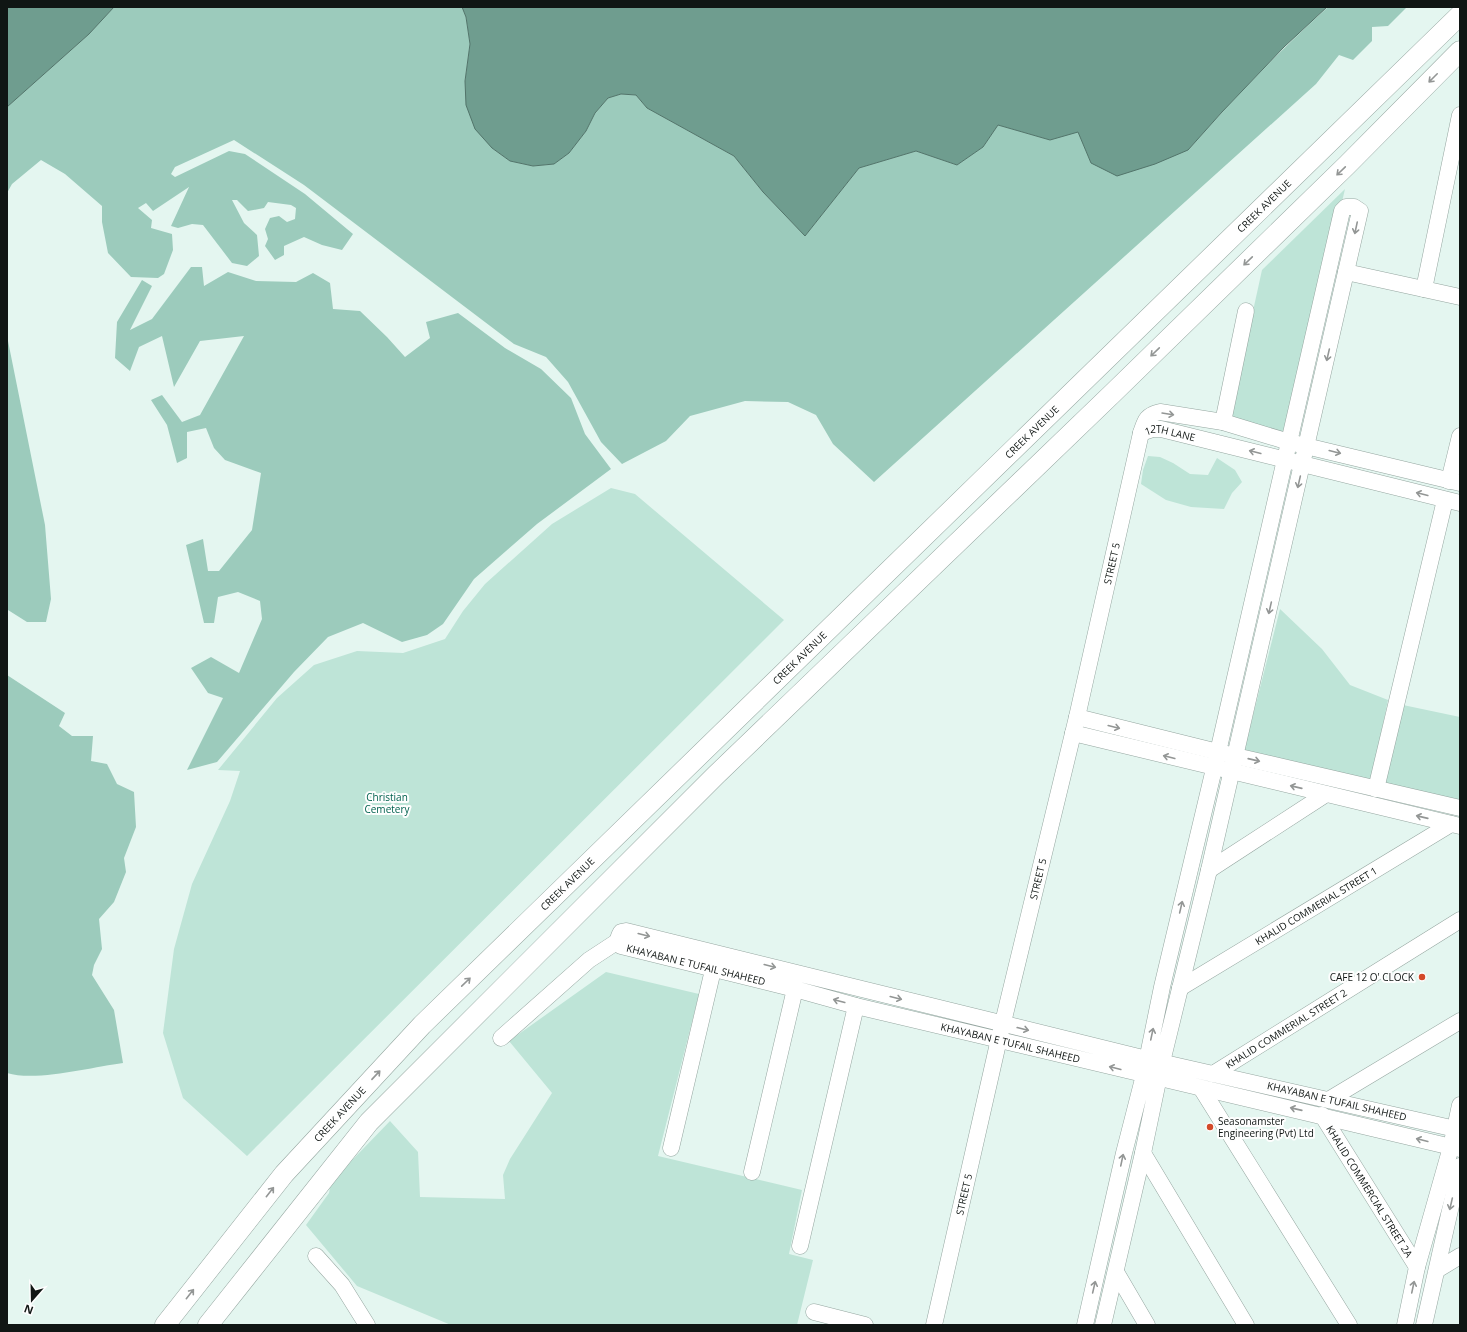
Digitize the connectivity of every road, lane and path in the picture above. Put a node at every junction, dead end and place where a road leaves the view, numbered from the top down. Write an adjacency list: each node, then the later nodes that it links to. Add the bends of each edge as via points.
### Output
1 (1460, 15): 57 (main road, CREEK AVENUE, one-way to 1, via 284,1174 422,1025)
2 (1460, 51): 58 (main road, one-way to 58, via 1143,364 716,775 369,1122)
3 (1460, 115): 5 (street)
4 (1346, 272): 5 (street); 11 (street, one-way to 4, via 1342,211 1350,206 1360,211); 12 (street, one-way to 12)
5 (1424, 289): 6 (street)
6 (1460, 296)
7 (1246, 311): 8 (street)
8 (1223, 422): 9 (street, 12TH LANE, one-way to 8, via 1145,420 1160,412); 11 (street, 12TH LANE)
9 (1141, 433): 13 (street, 12TH LANE, one-way to 9, via 1161,429); 17 (street, STREET 5)
10 (1460, 436): 15 (street)
11 (1289, 442): 12 (street, 12TH LANE); 13 (street)
12 (1307, 446): 14 (street); 15 (street, 12TH LANE, one-way to 15)
13 (1285, 459): 14 (street, 12TH LANE); 19 (street)
14 (1303, 464): 16 (street, 12TH LANE, one-way to 14); 20 (street, one-way to 20)
15 (1455, 482)
16 (1452, 501): 23 (street)
17 (1076, 718): 18 (street, STREET 5); 19 (street, one-way to 19)
18 (1073, 733): 21 (street, one-way to 18); 35 (street, STREET 5)
19 (1218, 752): 20 (street); 21 (street)
20 (1235, 756): 22 (street); 23 (street, one-way to 23)
21 (1214, 768): 22 (street); 37 (street, one-way to 21, via 1162,988)
22 (1231, 772): 24 (street, one-way to 22); 27 (street)
23 (1376, 789): 25 (street)
24 (1326, 794): 26 (street, one-way to 24); 27 (street)
25 (1460, 808)
26 (1455, 825): 31 (street, KHALID COMMERIAL STREET 1)
27 (1209, 870): 31 (street)
28 (1460, 920): 38 (street, KHALID COMMERIAL STREET 2)
29 (618, 941): 30 (street, KHAYABAN E TUFAIL SHAHEED, via 621,946); 35 (street, KHAYABAN E TUFAIL SHAHEED, one-way to 35, via 621,932 626,931); 36 (street, via 589,960)
30 (713, 970): 32 (street, KHAYABAN E TUFAIL SHAHEED); 45 (street)
31 (1180, 988): 37 (street)
32 (795, 989): 33 (street, KHAYABAN E TUFAIL SHAHEED, one-way to 32); 49 (street)
33 (856, 1006): 35 (street, KHAYABAN E TUFAIL SHAHEED); 50 (street)
34 (1460, 1021): 41 (street)
35 (1001, 1032): 37 (street, KHAYABAN E TUFAIL SHAHEED, one-way to 37); 39 (street, KHAYABAN E TUFAIL SHAHEED, one-way to 35); 61 (street, STREET 5)
36 (501, 1038)
37 (1155, 1060): 38 (street, KHAYABAN E TUFAIL SHAHEED); 39 (street)
38 (1213, 1074): 41 (street, KHAYABAN E TUFAIL SHAHEED)
39 (1151, 1077): 40 (street, KHAYABAN E TUFAIL SHAHEED); 47 (street); 62 (street, one-way to 39, via 1124,1153)
40 (1201, 1088): 43 (street, KHAYABAN E TUFAIL SHAHEED, one-way to 40); 66 (street)
41 (1330, 1099): 44 (street, KHAYABAN E TUFAIL SHAHEED)
42 (1460, 1105): 44 (street)
43 (1322, 1115): 46 (street, KHAYABAN E TUFAIL SHAHEED, one-way to 43); 53 (street, KHALID COMMERCIAL STREET 2A)
44 (1457, 1129): 46 (street)
45 (671, 1148)
46 (1456, 1148): 53 (street)
47 (1143, 1153): 55 (street); 65 (street)
48 (1460, 1166): 54 (street, one-way to 54)
49 (752, 1172)
50 (800, 1246)
51 (316, 1256): 59 (street, via 342,1285)
52 (1460, 1256): 54 (street)
53 (1417, 1267): 67 (street, one-way to 53)
54 (1437, 1270): 68 (street)
55 (1116, 1272): 63 (street); 64 (street)
56 (814, 1312): 60 (street)
57 (166, 1325)
58 (208, 1325)
59 (367, 1325)
60 (861, 1325)
61 (934, 1325)
62 (1085, 1325)
63 (1103, 1325)
64 (1147, 1325)
65 (1246, 1325)
66 (1349, 1325)
67 (1405, 1325)
68 (1424, 1325)

